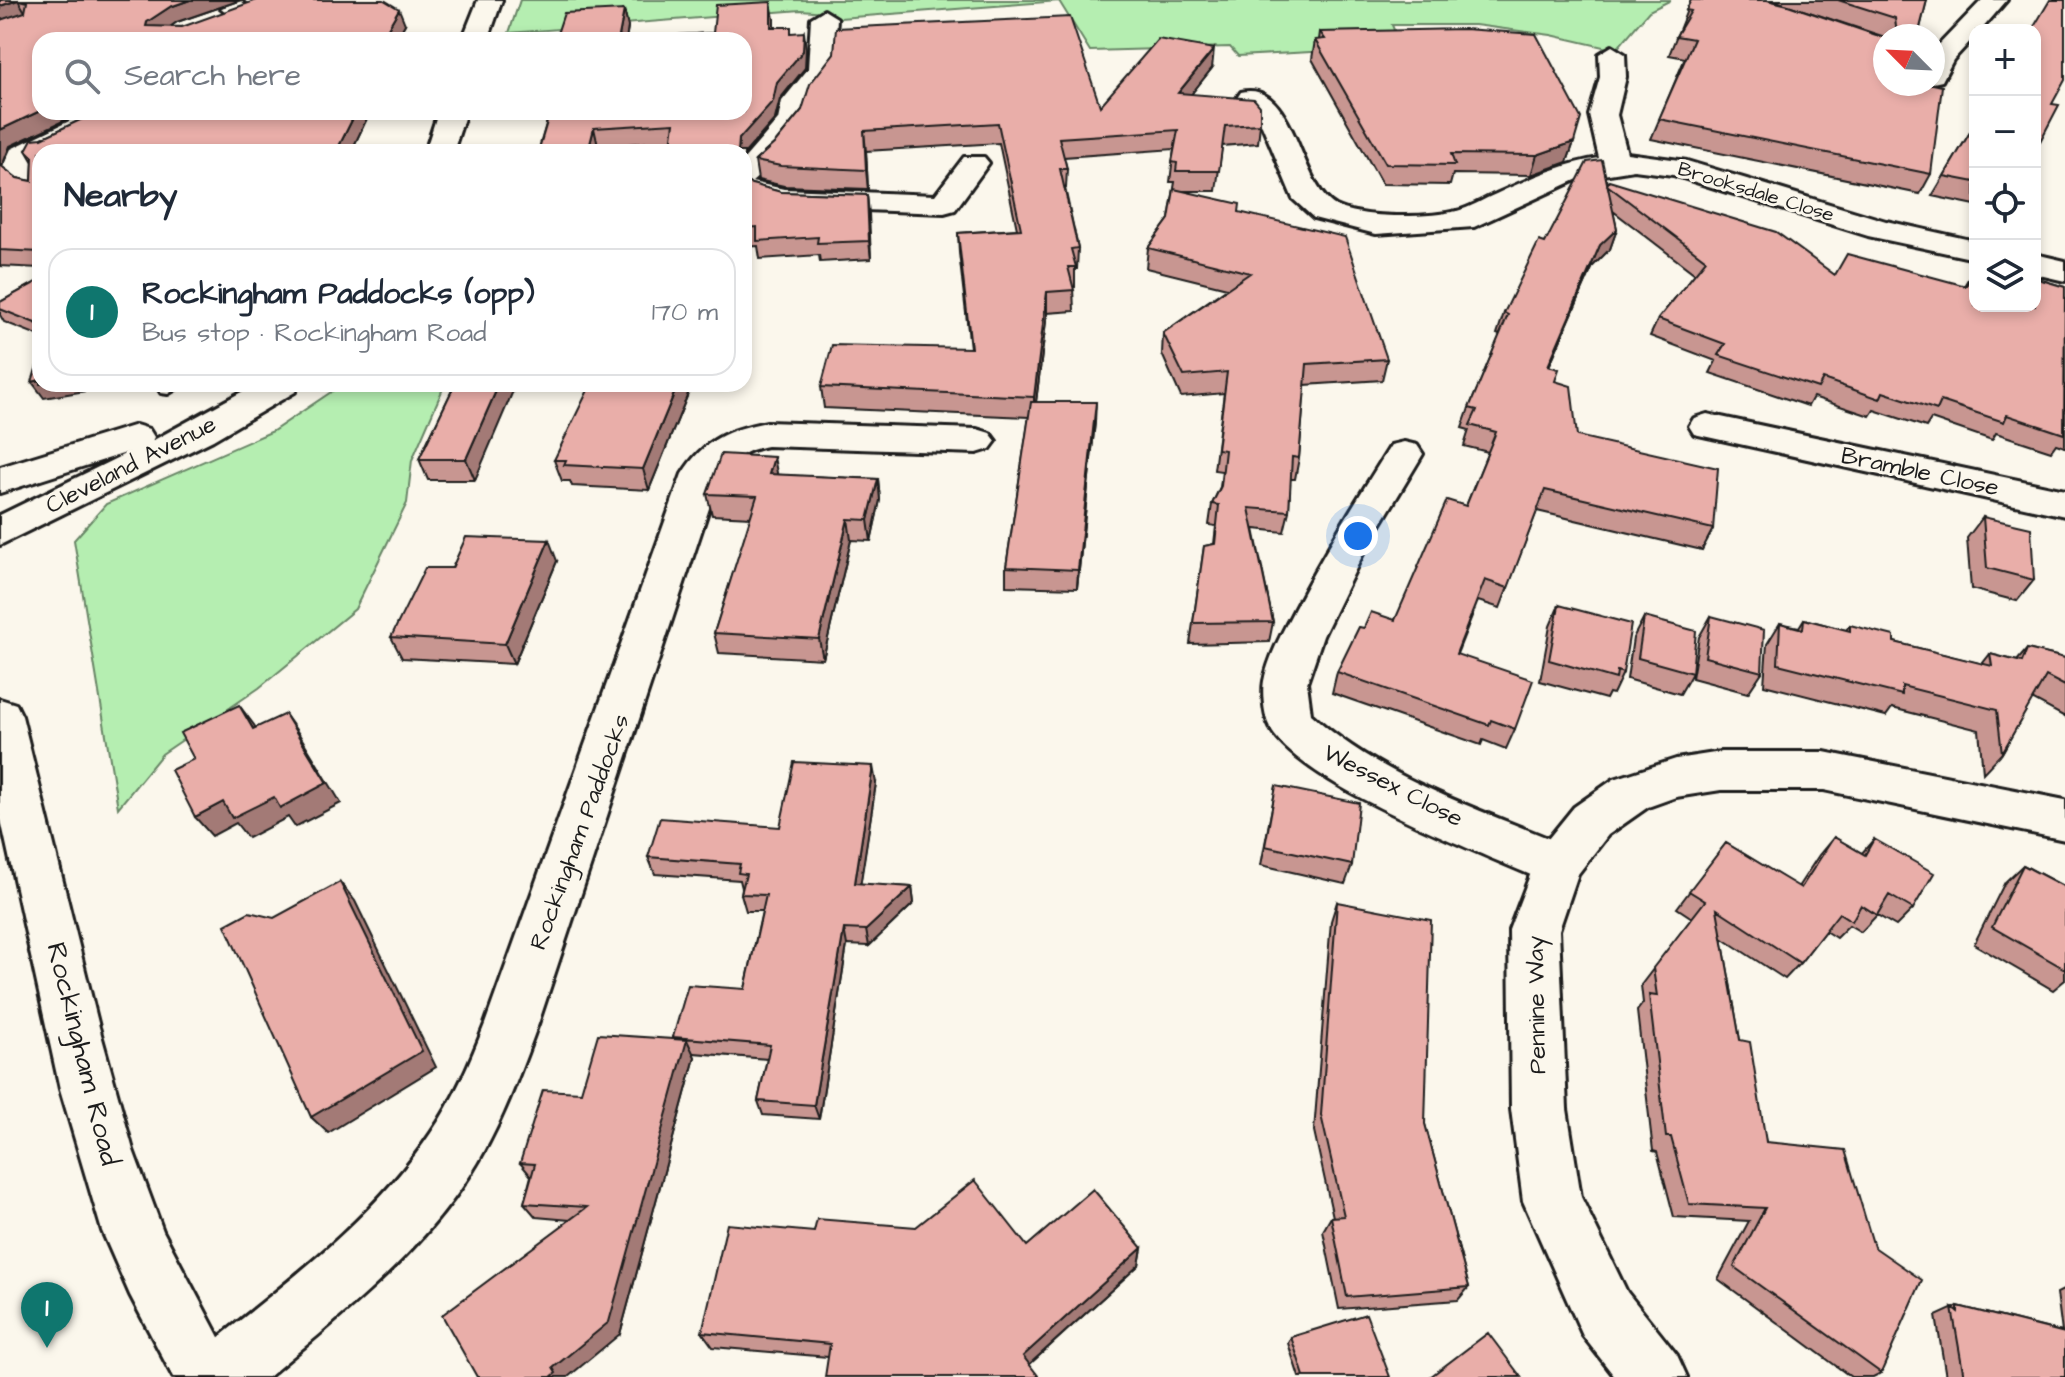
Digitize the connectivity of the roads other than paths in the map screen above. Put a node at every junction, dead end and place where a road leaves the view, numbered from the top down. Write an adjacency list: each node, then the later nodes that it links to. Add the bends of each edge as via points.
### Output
1 (490, 0): 6 (street)
2 (1995, 0): 8 (street)
3 (241, 5): 5 (street)
4 (824, 18): 18 (street, via 821,70 796,101 792,121)
5 (209, 22)
6 (478, 32)
7 (1612, 54): 16 (street, via 1613,77 1603,115)
8 (1945, 60)
9 (1251, 98): 16 (street, Brooksdale Close, via 1275,122 1304,193 1325,212 1376,225 1463,220 1536,184)
10 (92, 120): 13 (street)
11 (449, 120): 14 (street)
12 (0, 141): 15 (street)
13 (40, 144)
14 (442, 144)
15 (31, 148): 19 (street, via 21,155 16,171)
16 (1615, 162): 21 (street, Brooksdale Close, via 1677,167 1891,243)
17 (974, 163): 20 (street, via 951,214)
18 (752, 168)
19 (32, 181)
20 (752, 191)
21 (1969, 250)
22 (2041, 265): 23 (street)
23 (2065, 271)
24 (265, 392): 29 (street, Cleveland Avenue)
25 (268, 392): 31 (street, Cleveland Avenue, via 200,432)
26 (1707, 426): 30 (street, Bramble Close, via 1774,457)
27 (977, 441): 36 (street, Rockingham Paddocks, via 767,434 736,440 714,453 701,474 623,714 504,1043 471,1114 434,1178 386,1233)
28 (1404, 454): 34 (street, Wessex Close, via 1344,551 1302,636 1285,683 1289,721 1324,754 1390,790)
29 (0, 480)
30 (2065, 503)
31 (0, 531)
32 (0, 716): 35 (street, Rockingham Road, via 87,1082 124,1211 160,1292)
33 (2065, 820): 34 (street, Pennine Way, via 1824,771 1721,771 1631,793 1591,821)
34 (1557, 864): 37 (street, Pennine Way, via 1534,930 1539,1109 1552,1201 1605,1314)
35 (208, 1377)
36 (219, 1377)
37 (1655, 1377)

